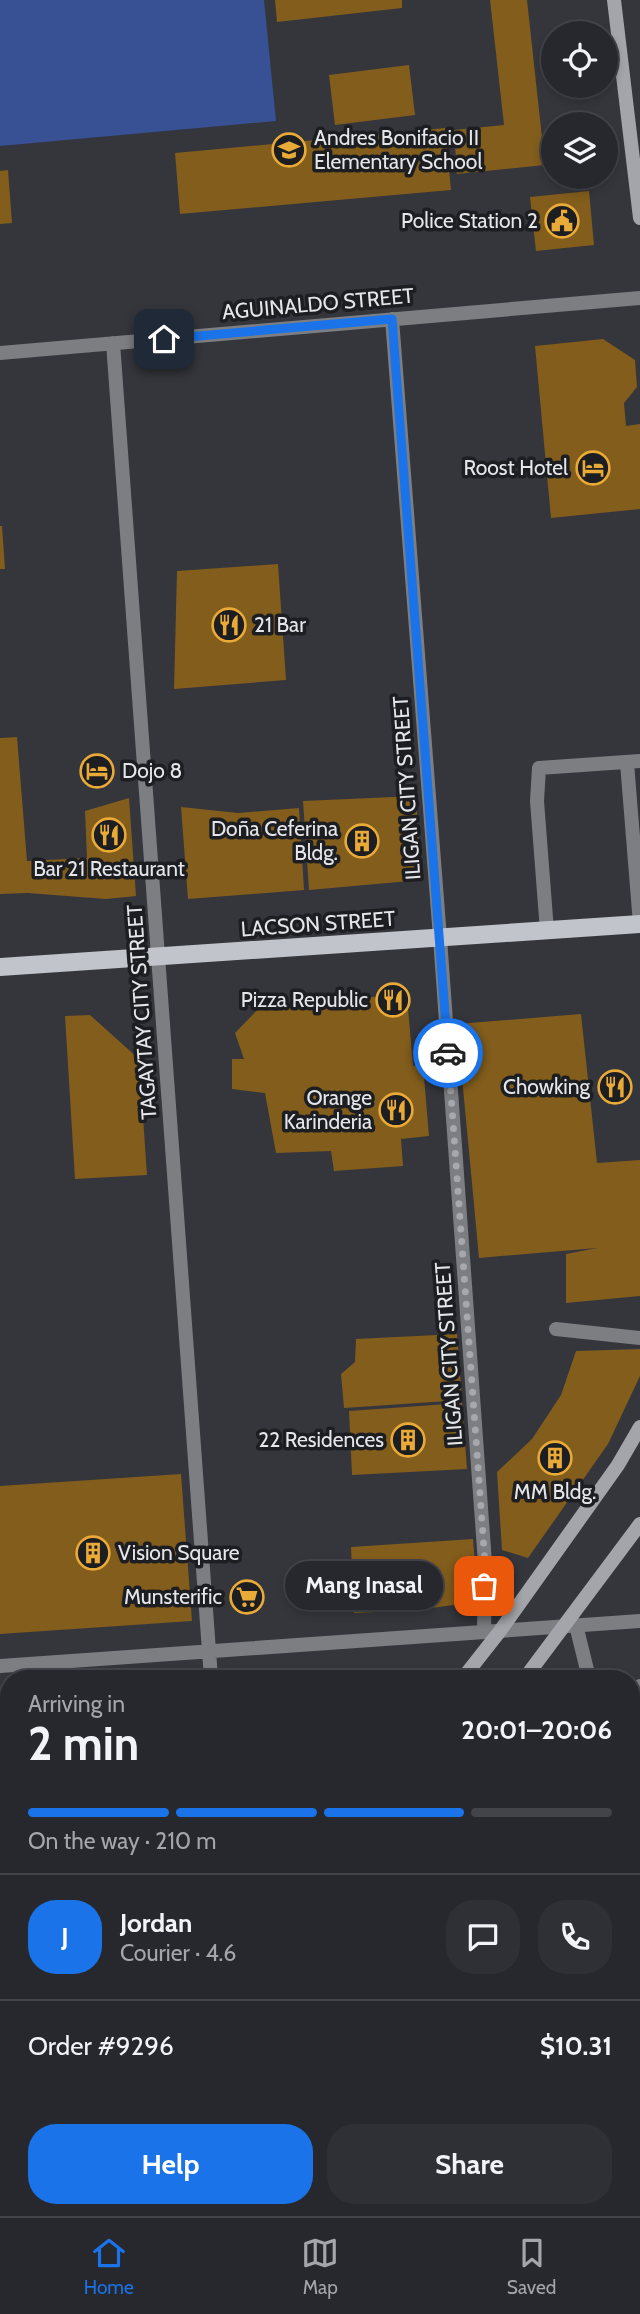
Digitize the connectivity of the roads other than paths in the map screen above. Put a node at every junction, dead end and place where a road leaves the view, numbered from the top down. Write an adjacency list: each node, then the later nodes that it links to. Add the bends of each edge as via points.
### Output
1 (614, 0): 2 (main road)
2 (640, 218)
3 (640, 298): 4 (street, AGUINALDO STREET)
4 (392, 319): 5 (street, AGUINALDO STREET); 10 (street, ILIGAN CITY STREET)
5 (113, 343): 6 (street, AGUINALDO STREET); 11 (street, TAGAYTAY CITY STREET)
6 (0, 353)
7 (633, 762): 8 (street); 9 (street, via 539,768 537,802)
8 (640, 924): 9 (main road, LACSON STREET)
9 (547, 931): 10 (main road, LACSON STREET)
10 (440, 938): 11 (main road, LACSON STREET); 20 (street, ILIGAN CITY STREET, via 485,1563)
11 (158, 957): 12 (main road, LACSON STREET); 21 (street, TAGAYTAY CITY STREET)
12 (0, 967)
13 (556, 1329): 14 (street)
14 (640, 1338)
15 (640, 1427): 19 (main road)
16 (640, 1524): 18 (main road)
17 (640, 1620): 18 (street)
18 (571, 1626): 19 (street); 25 (main road); 26 (street)
19 (500, 1631): 20 (street); 24 (main road)
20 (484, 1632): 21 (street)
21 (209, 1651): 22 (street); 23 (street, TAGAYTAY CITY STREET)
22 (0, 1666)
23 (210, 1670)
24 (469, 1670)
25 (532, 1670)
26 (586, 1670)

